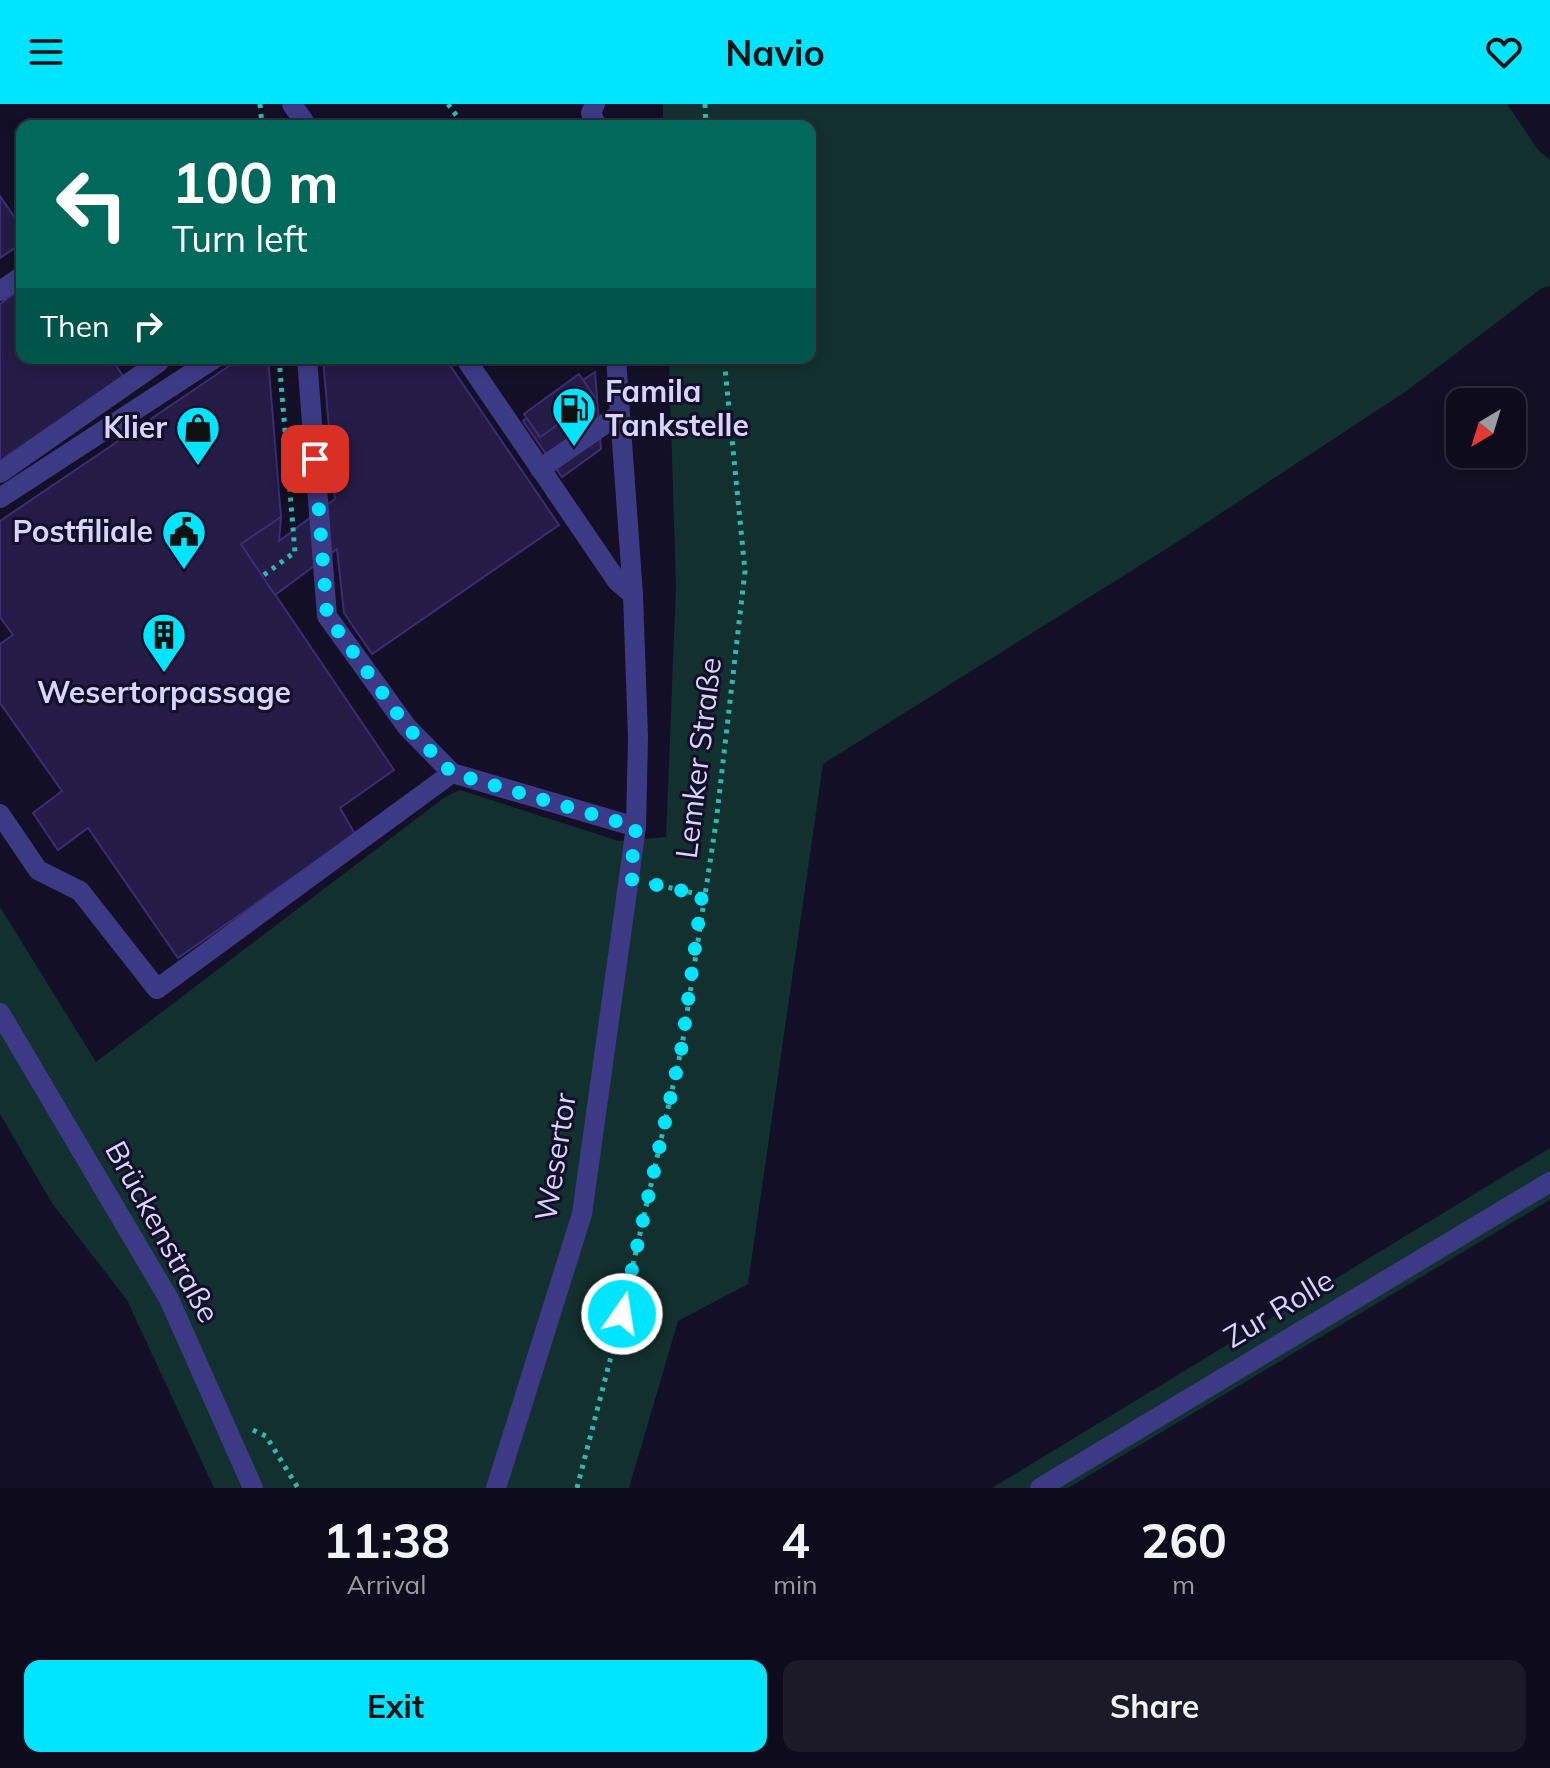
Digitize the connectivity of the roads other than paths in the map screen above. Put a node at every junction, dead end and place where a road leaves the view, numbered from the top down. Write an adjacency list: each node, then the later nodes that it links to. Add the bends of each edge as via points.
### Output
1 (156, 364): 8 (street)
2 (206, 364): 9 (street)
3 (307, 364): 11 (street, via 327,616 407,727)
4 (469, 364): 7 (street)
5 (616, 364): 6 (street, Wesertor)
6 (618, 415): 7 (street); 10 (street, Wesertor)
7 (540, 469): 10 (street, via 617,581)
8 (0, 473)
9 (0, 498)
10 (633, 595): 13 (street, Wesertor)
11 (452, 773): 12 (street, via 157,989 80,891 38,870); 13 (street)
12 (0, 814)
13 (636, 827): 17 (street, Wesertor, via 582,1214)
14 (0, 1013): 16 (street, Brückenstraße, via 162,1286)
15 (1550, 1182): 18 (street, Zur Rolle)
16 (253, 1488)
17 (496, 1488)
18 (1040, 1488)

